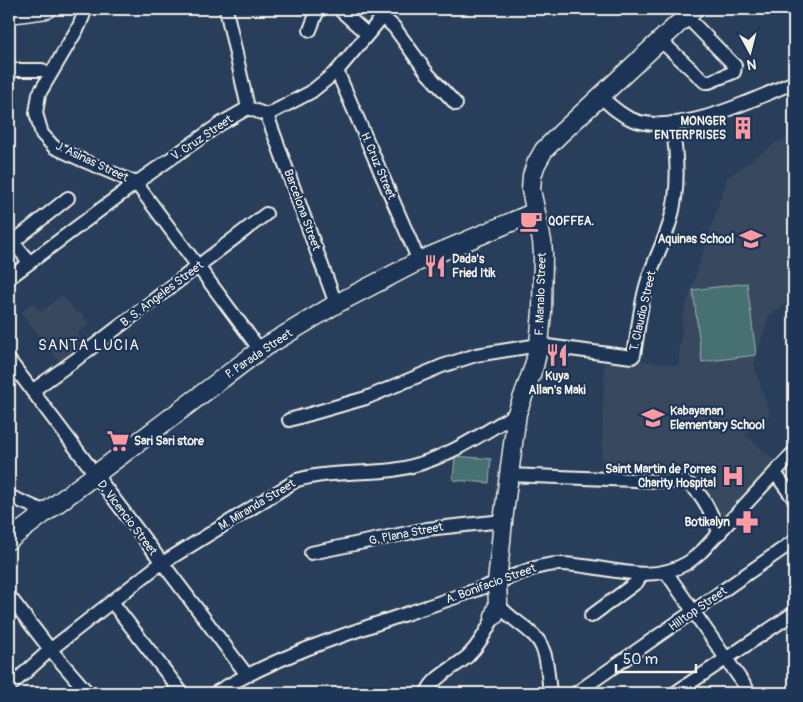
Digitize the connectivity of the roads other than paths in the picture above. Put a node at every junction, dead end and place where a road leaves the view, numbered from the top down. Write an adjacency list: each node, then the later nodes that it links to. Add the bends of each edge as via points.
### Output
1 (45, 9): 7 (street)
2 (86, 9): 21 (street, J. Asinas Street, via 39,94 36,112 42,134 54,147)
3 (226, 9): 18 (street)
4 (322, 9): 9 (street)
5 (339, 9): 10 (street)
6 (690, 12): 11 (street, F. Manalo Street); 11 (street, via 735,66 734,72 704,82)
7 (9, 14)
8 (384, 15): 10 (street); 17 (street, via 428,74)
9 (310, 30)
10 (367, 34): 14 (street)
11 (660, 40): 16 (street, F. Manalo Street)
12 (9, 70): 13 (street)
13 (42, 70)
14 (337, 70): 19 (street, via 311,92); 26 (street, H. Cruz Street)
15 (794, 82): 20 (street, via 720,113)
16 (600, 96): 20 (street, via 632,120); 23 (street, F. Manalo Street, via 544,150 536,164 531,190)
17 (456, 104)
18 (248, 108): 19 (street); 21 (street, V. Cruz Street)
19 (267, 115): 30 (street, Barcelona Street)
20 (672, 123): 31 (street, T. Claudio Street, via 677,156 674,200 670,222 647,283 634,355 630,358)
21 (136, 182): 27 (street, V. Cruz Street); 28 (street, J. Asinas Street)
22 (68, 198): 25 (street)
23 (535, 212): 26 (street, P. Parada Street); 31 (street, F. Manalo Street, via 543,254)
24 (266, 214): 28 (street, B. S. Angeles Street)
25 (11, 239): 27 (street)
26 (419, 261): 30 (street, P. Parada Street)
27 (29, 262): 29 (street, V. Cruz Street)
28 (198, 266): 32 (street, J. Asinas Street); 34 (street, B. S. Angeles Street)
29 (9, 278)
30 (336, 304): 32 (street, P. Parada Street)
31 (539, 345): 35 (street, F. Manalo Street); 36 (street, T. Claudio Street, via 476,355 366,398)
32 (260, 350): 39 (street, P. Parada Street)
33 (9, 360): 34 (street, D. Vicencio Street)
34 (32, 391): 39 (street, D. Vicencio Street)
35 (517, 413): 40 (street, F. Manalo Street); 49 (street, M. Miranda Street, via 446,454 420,464 298,480)
36 (289, 420)
37 (794, 452): 38 (street, A. Bonifacio Street)
38 (775, 473): 42 (street); 45 (street, A. Bonifacio Street)
39 (95, 475): 43 (street, P. Parada Street); 49 (street, D. Vicencio Street)
40 (508, 475): 44 (street, F. Manalo Street); 45 (street, via 685,482 699,492)
41 (9, 496): 43 (street)
42 (794, 499)
43 (46, 512): 46 (street, P. Parada Street)
44 (502, 521): 48 (street, G. Plana Street, via 427,528); 52 (street, F. Manalo Street)
45 (720, 533): 50 (street, A. Bonifacio Street, via 688,563)
46 (9, 540)
47 (794, 541): 56 (street, Hilltop Street)
48 (311, 553)
49 (161, 564): 54 (street, M. Miranda Street); 61 (street, D. Vicencio Street)
50 (666, 572): 51 (street, A. Bonifacio Street); 56 (street)
51 (642, 574): 52 (street, A. Bonifacio Street, via 557,564 539,567); 58 (street, via 637,582)
52 (497, 583): 55 (street, F. Manalo Street); 61 (street, A. Bonifacio Street, via 336,638)
53 (9, 596): 59 (street)
54 (112, 602): 59 (street, M. Miranda Street); 64 (street)
55 (496, 610): 66 (street, via 479,643 467,657 428,688); 67 (street, via 505,613 542,644)
56 (694, 613): 60 (street); 68 (street, Hilltop Street)
57 (794, 613): 60 (street)
58 (591, 616)
59 (50, 650): 62 (street, M. Miranda Street); 63 (street)
60 (727, 658): 69 (street); 70 (street)
61 (247, 674): 65 (street, A. Bonifacio Street)
62 (9, 687)
63 (88, 693)
64 (182, 693)
65 (215, 693)
66 (427, 693)
67 (550, 693)
68 (576, 693)
69 (675, 693)
70 (750, 693)

